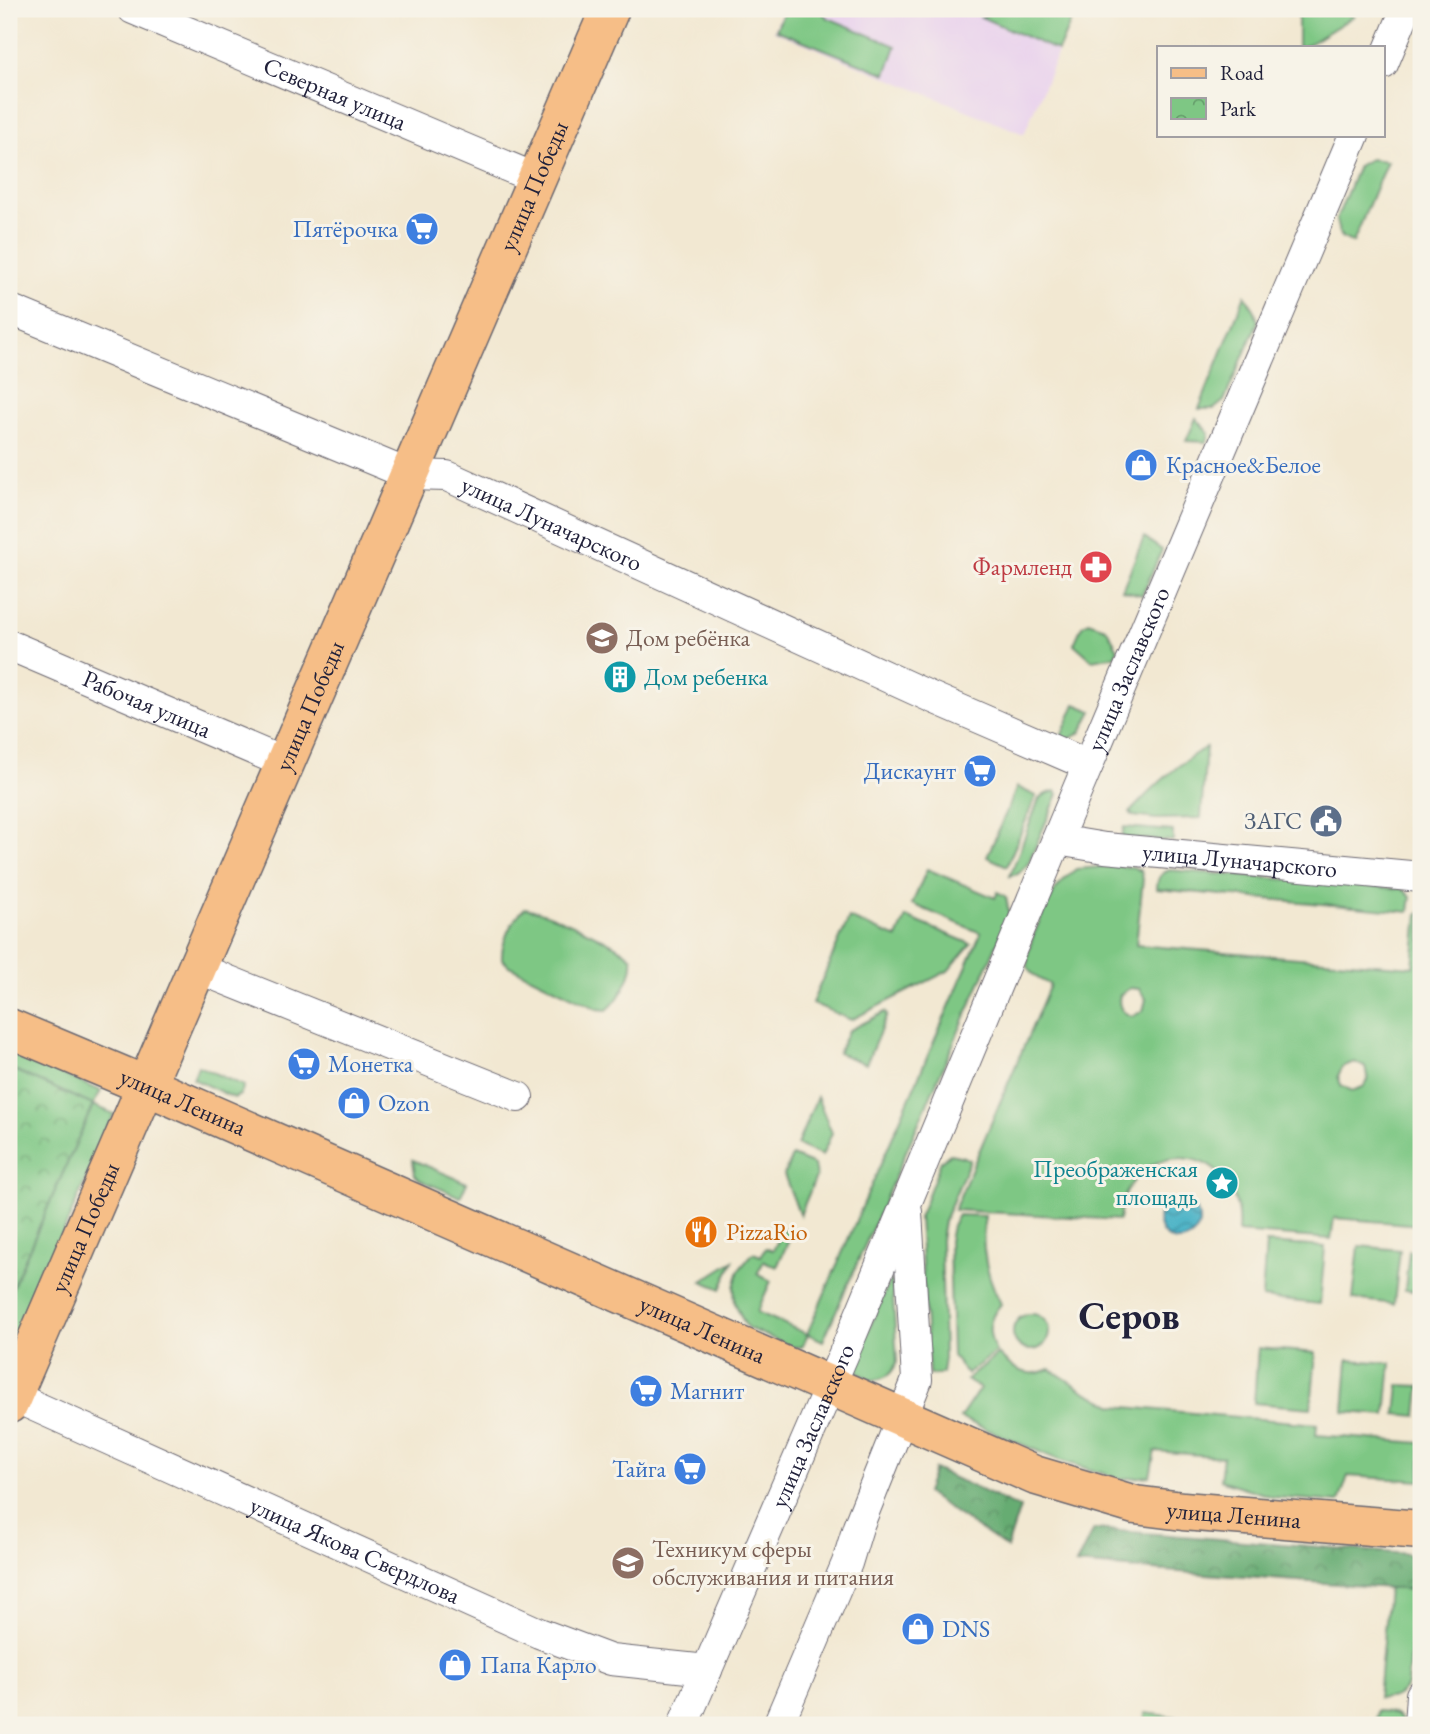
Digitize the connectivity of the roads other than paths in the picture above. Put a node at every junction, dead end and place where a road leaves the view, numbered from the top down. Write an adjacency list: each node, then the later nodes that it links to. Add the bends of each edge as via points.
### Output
1 (133, 9): 6 (street, Северная улица)
2 (610, 9): 6 (main road, улица Победы)
3 (1406, 9): 4 (street)
4 (1384, 62)
5 (1354, 136): 11 (street, улица Заславского)
6 (537, 179): 8 (main road, улица Победы)
7 (9, 309): 8 (street, улица Луначарского)
8 (410, 475): 10 (main road, улица Победы); 11 (street, улица Луначарского, via 447,476)
9 (9, 645): 10 (street, Рабочая улица)
10 (285, 764): 14 (main road, улица Победы)
11 (1088, 765): 12 (street, улица Заславского)
12 (1057, 840): 13 (street, улица Луначарского); 18 (street, улица Заславского)
13 (1421, 877)
14 (197, 968): 16 (main road, улица Победы); 17 (street)
15 (9, 1028): 16 (main road, улица Ленина)
16 (147, 1086): 19 (main road, улица Ленина); 20 (main road, улица Победы)
17 (518, 1097)
18 (906, 1204): 19 (street, улица Заславского); 21 (street, улица Заславского, via 916,1380)
19 (831, 1385): 21 (main road, улица Ленина); 23 (street, улица Заславского)
20 (11, 1400): 23 (street, улица Якова Свердлова, via 539,1633 611,1660)
21 (902, 1417): 22 (main road, улица Ленина, via 1034,1475 1135,1505); 26 (street, улица Заславского, via 847,1563)
22 (1421, 1530)
23 (707, 1670): 25 (street, улица Заславского)
24 (1421, 1695): 27 (street)
25 (683, 1725)
26 (778, 1725)
27 (1419, 1725)

